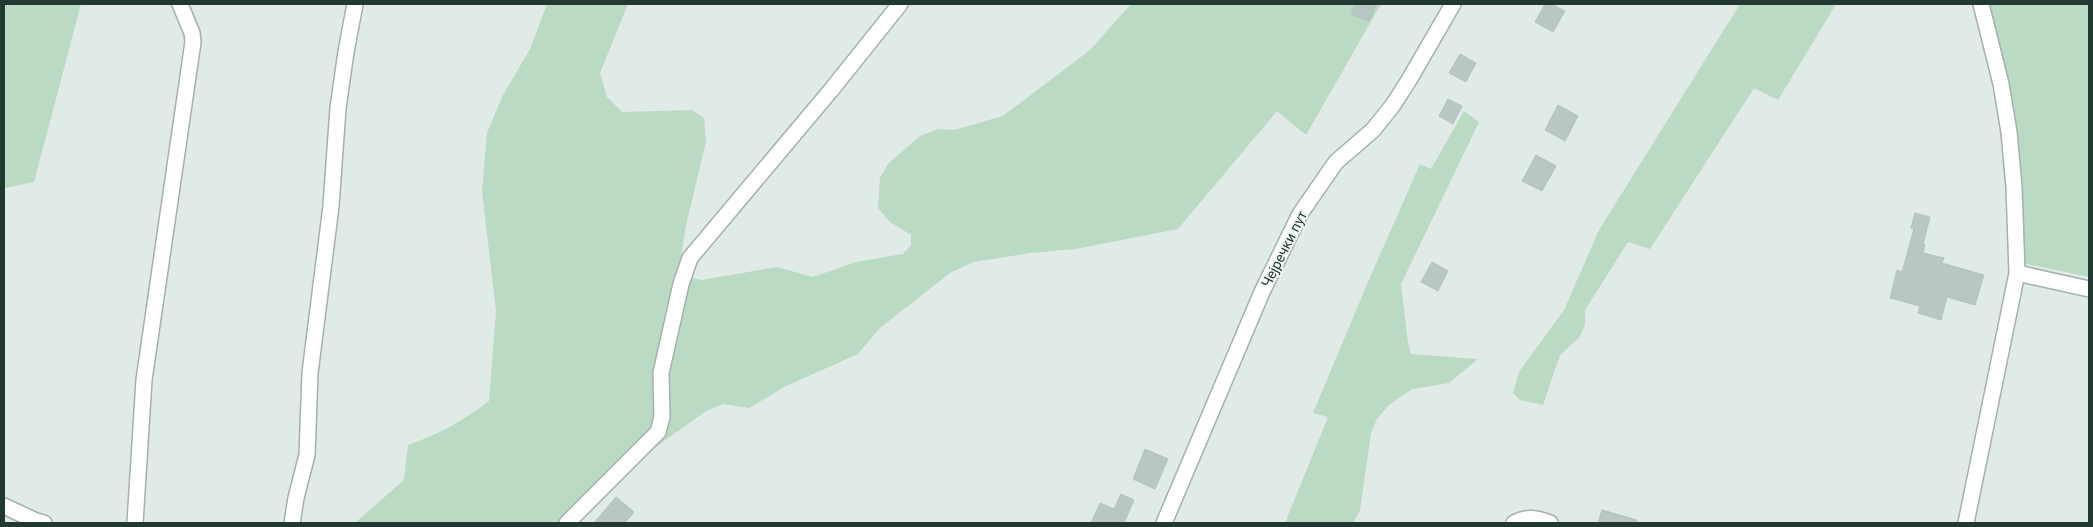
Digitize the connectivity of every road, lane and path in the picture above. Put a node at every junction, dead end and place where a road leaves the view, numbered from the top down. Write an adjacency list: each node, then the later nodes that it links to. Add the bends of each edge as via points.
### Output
1 (180, 4): 10 (street, via 193,42 144,380)
2 (355, 4): 11 (street, via 338,108 331,206 310,373 307,455)
3 (900, 4): 12 (street, via 690,258 661,372 662,417 658,432)
4 (1453, 4): 13 (street, Чејречки пут, via 1393,105 1373,130 1336,162 1300,214 1247,325)
5 (1980, 4): 6 (street, via 2001,84 2009,132)
6 (2017, 273): 7 (street); 16 (street)
7 (2089, 289)
8 (4, 506): 9 (street)
9 (44, 523)
10 (135, 523)
11 (292, 523)
12 (567, 523)
13 (1164, 523)
14 (1514, 523): 15 (street, via 1526,518)
15 (1550, 523)
16 (1966, 523)

